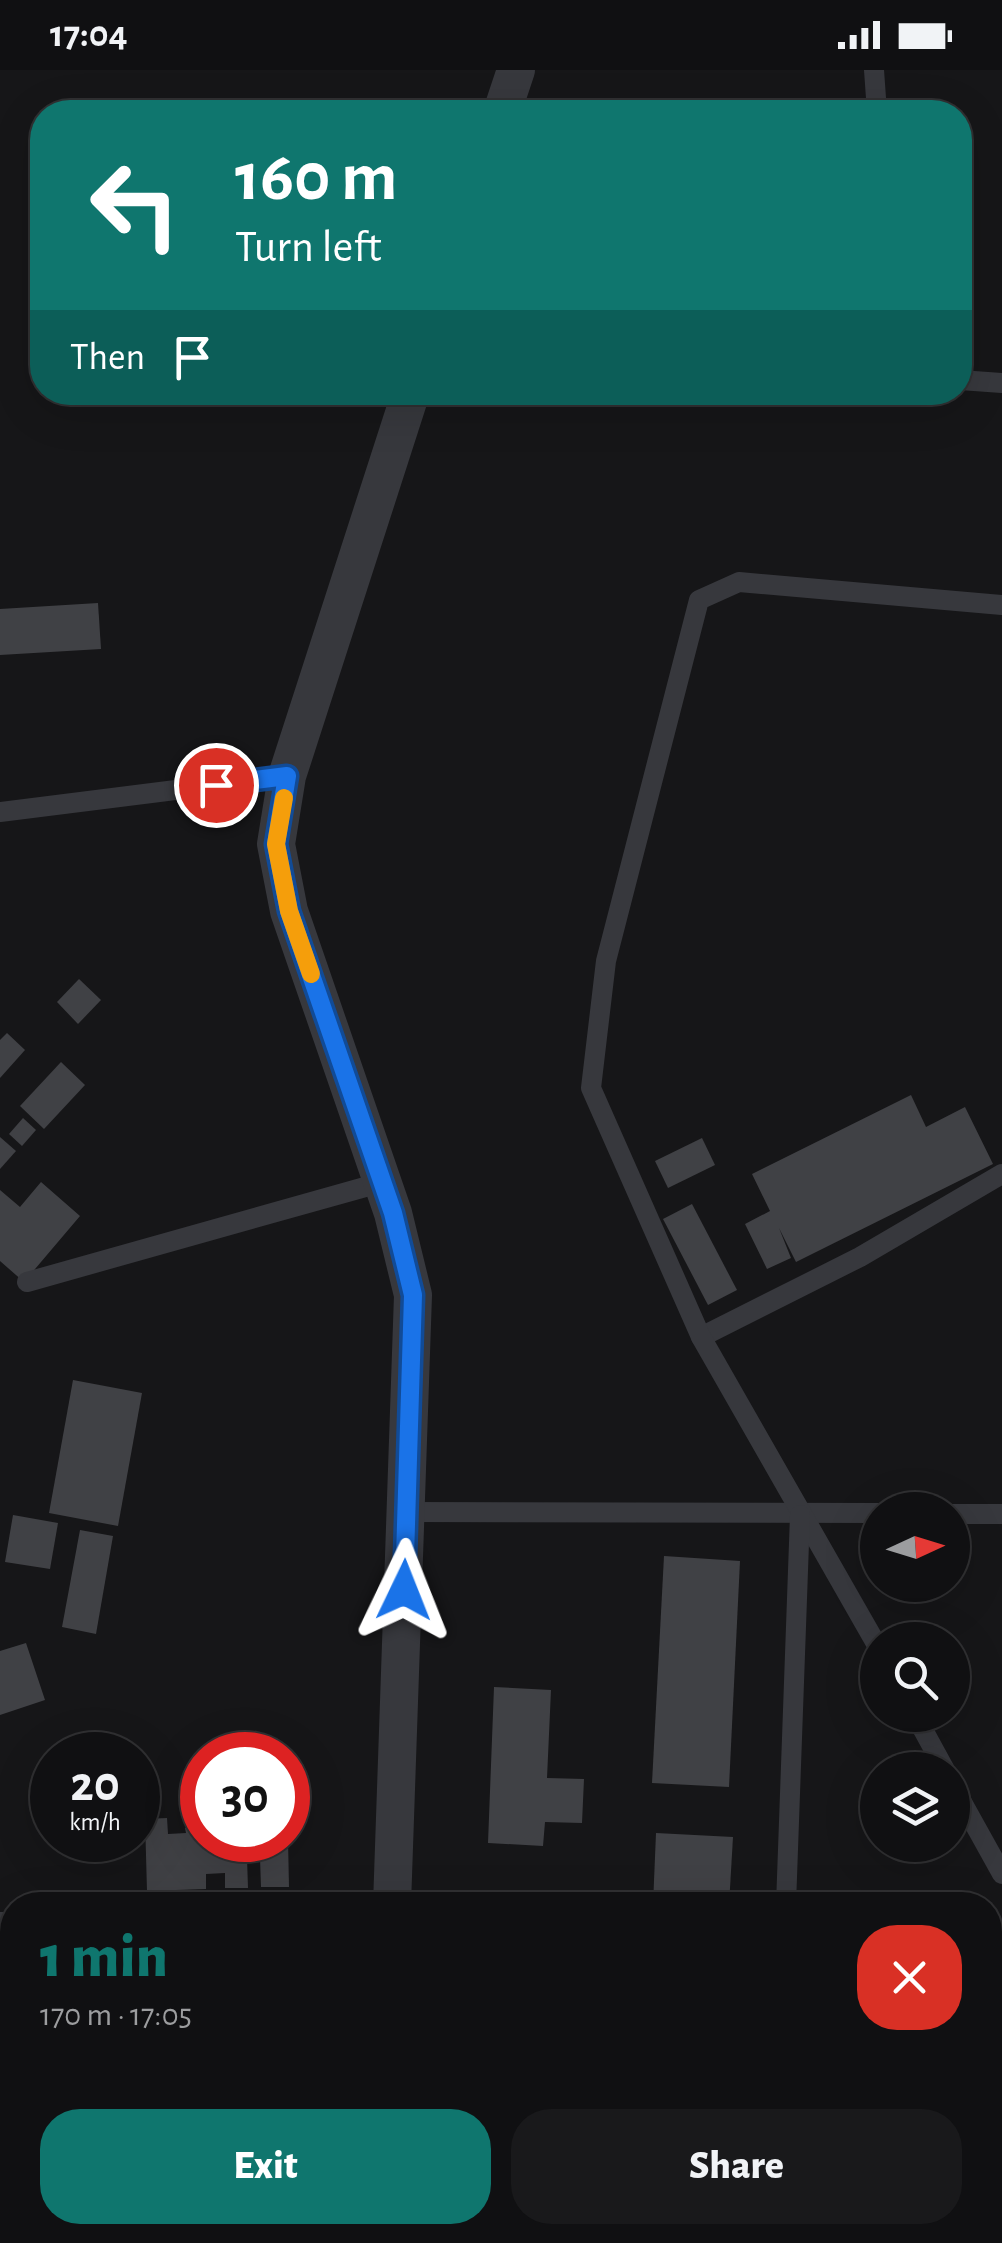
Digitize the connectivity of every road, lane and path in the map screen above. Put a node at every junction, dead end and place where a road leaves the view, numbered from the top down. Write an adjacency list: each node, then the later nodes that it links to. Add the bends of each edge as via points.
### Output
1 (516, 70): 3 (street)
2 (874, 70): 4 (lane)
3 (506, 100)
4 (876, 100)
5 (972, 381): 6 (lane)
6 (1002, 383)
7 (407, 405): 9 (street)
8 (1002, 606): 14 (lane, via 740,582 699,600 606,961 591,1088)
9 (287, 776): 10 (lane); 12 (street, via 276,844 289,911)
10 (0, 812)
11 (1002, 1174): 14 (lane, via 860,1257)
12 (382, 1182): 13 (lane); 15 (street, via 413,1295)
13 (28, 1282)
14 (701, 1337): 16 (lane)
15 (407, 1512): 16 (lane); 23 (street)
16 (800, 1513): 17 (lane); 20 (lane); 24 (lane)
17 (860, 1514)
18 (970, 1514): 19 (lane)
19 (1002, 1514)
20 (863, 1622)
21 (970, 1816): 22 (lane)
22 (1002, 1874)
23 (392, 1892)
24 (786, 1892)

